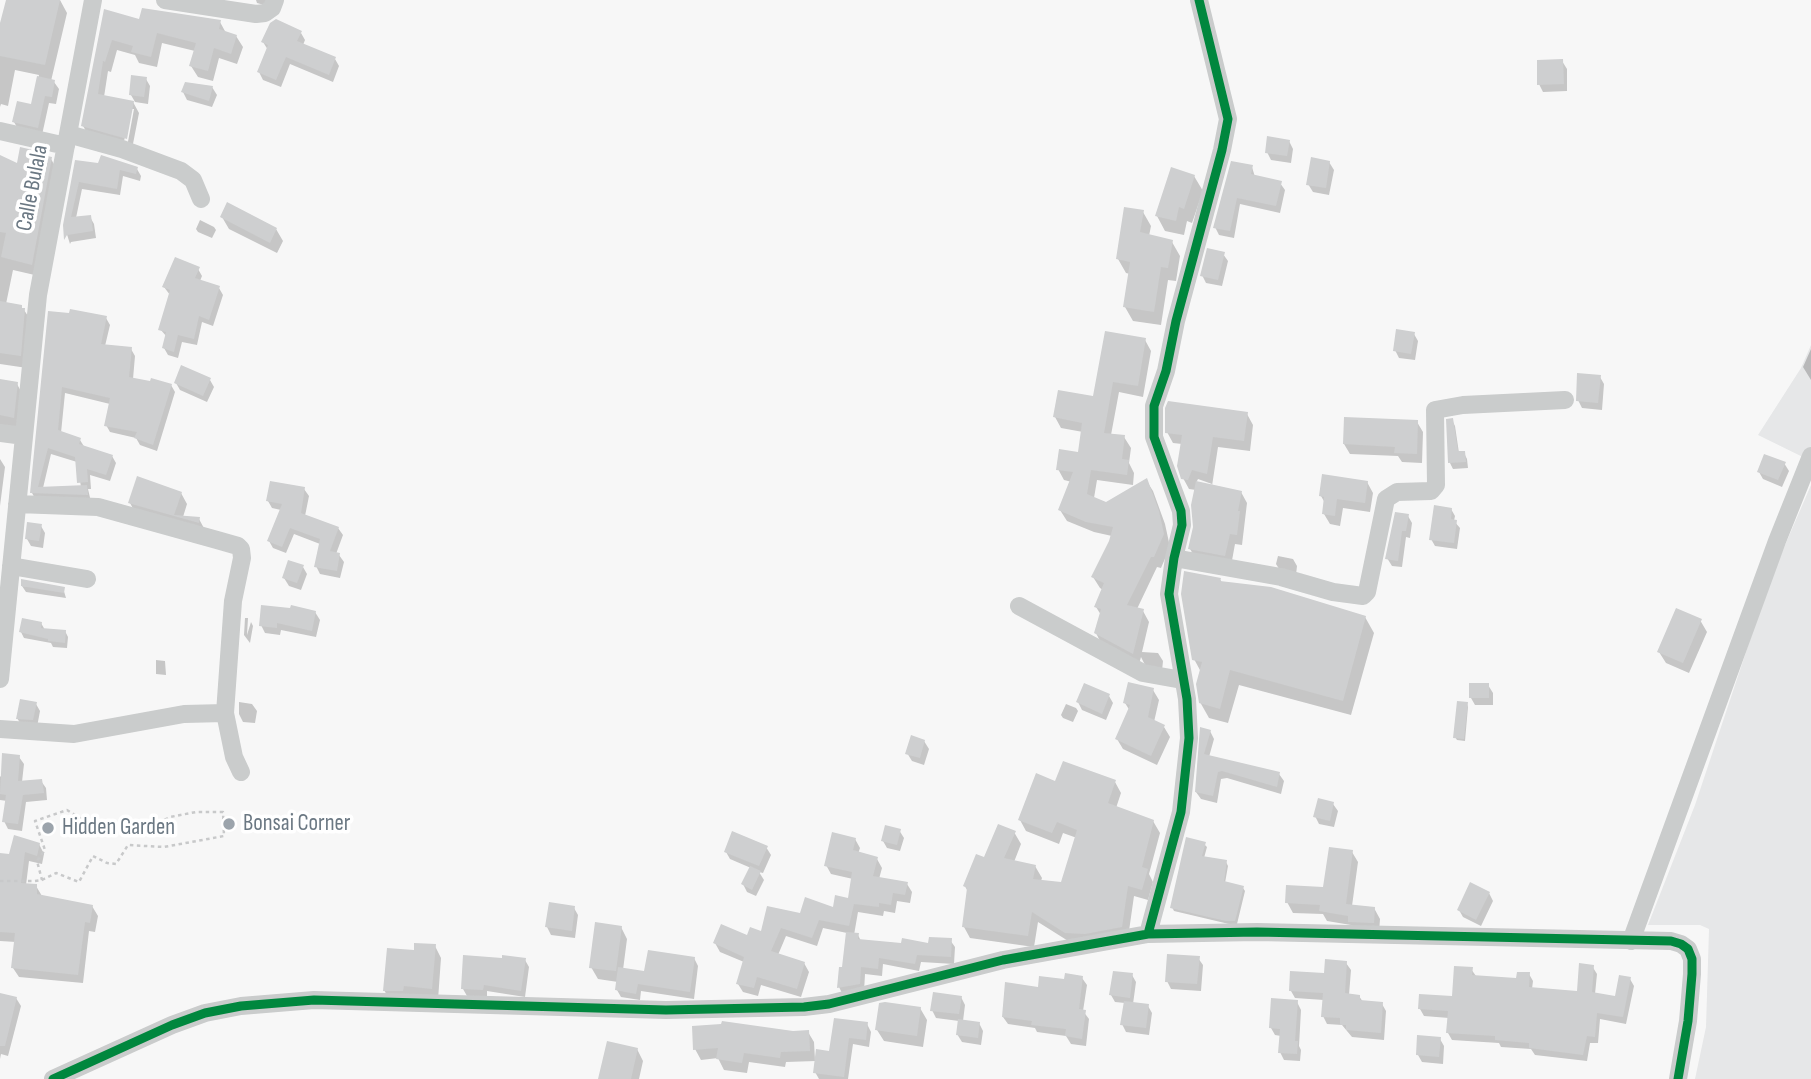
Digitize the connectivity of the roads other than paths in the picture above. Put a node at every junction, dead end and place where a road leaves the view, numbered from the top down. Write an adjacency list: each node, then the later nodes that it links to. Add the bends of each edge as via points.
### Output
1 (93, 0): 6 (street, Calle Bulala)
2 (165, 0): 3 (street, via 256,14 272,8)
3 (275, 0)
4 (1199, 0): 13 (street, via 1228,119 1154,406 1154,437 1181,511)
5 (0, 131): 6 (street)
6 (67, 140): 7 (street, via 122,149 181,171 193,180); 10 (street, Calle Bulala, via 38,295)
7 (201, 199)
8 (1565, 401): 13 (street, via 1435,410 1436,485 1432,491 1397,492 1386,499 1363,596)
9 (0, 433): 10 (street)
10 (24, 436): 12 (street, Calle Bulala)
11 (1811, 456): 23 (street)
12 (18, 504): 14 (street, Calle Bulala); 19 (street, via 98,508 238,546 242,553 233,601)
13 (1174, 558): 18 (street, via 1169,594)
14 (11, 566): 15 (street); 17 (street, Calle Bulala)
15 (87, 579)
16 (1018, 606): 18 (street, via 1143,673)
17 (1, 671)
18 (1182, 680): 22 (street, via 1189,715 1184,796)
19 (225, 713): 20 (street, via 184,714 74,734); 21 (street)
20 (0, 729)
21 (241, 772)
22 (1149, 934): 23 (street, via 1271,932); 24 (street, via 1003,960 804,1007 666,1010 314,1000 241,1006 172,1025)
23 (1631, 942): 25 (street, via 1671,941 1688,949 1692,959)
24 (53, 1079)
25 (1678, 1079)

